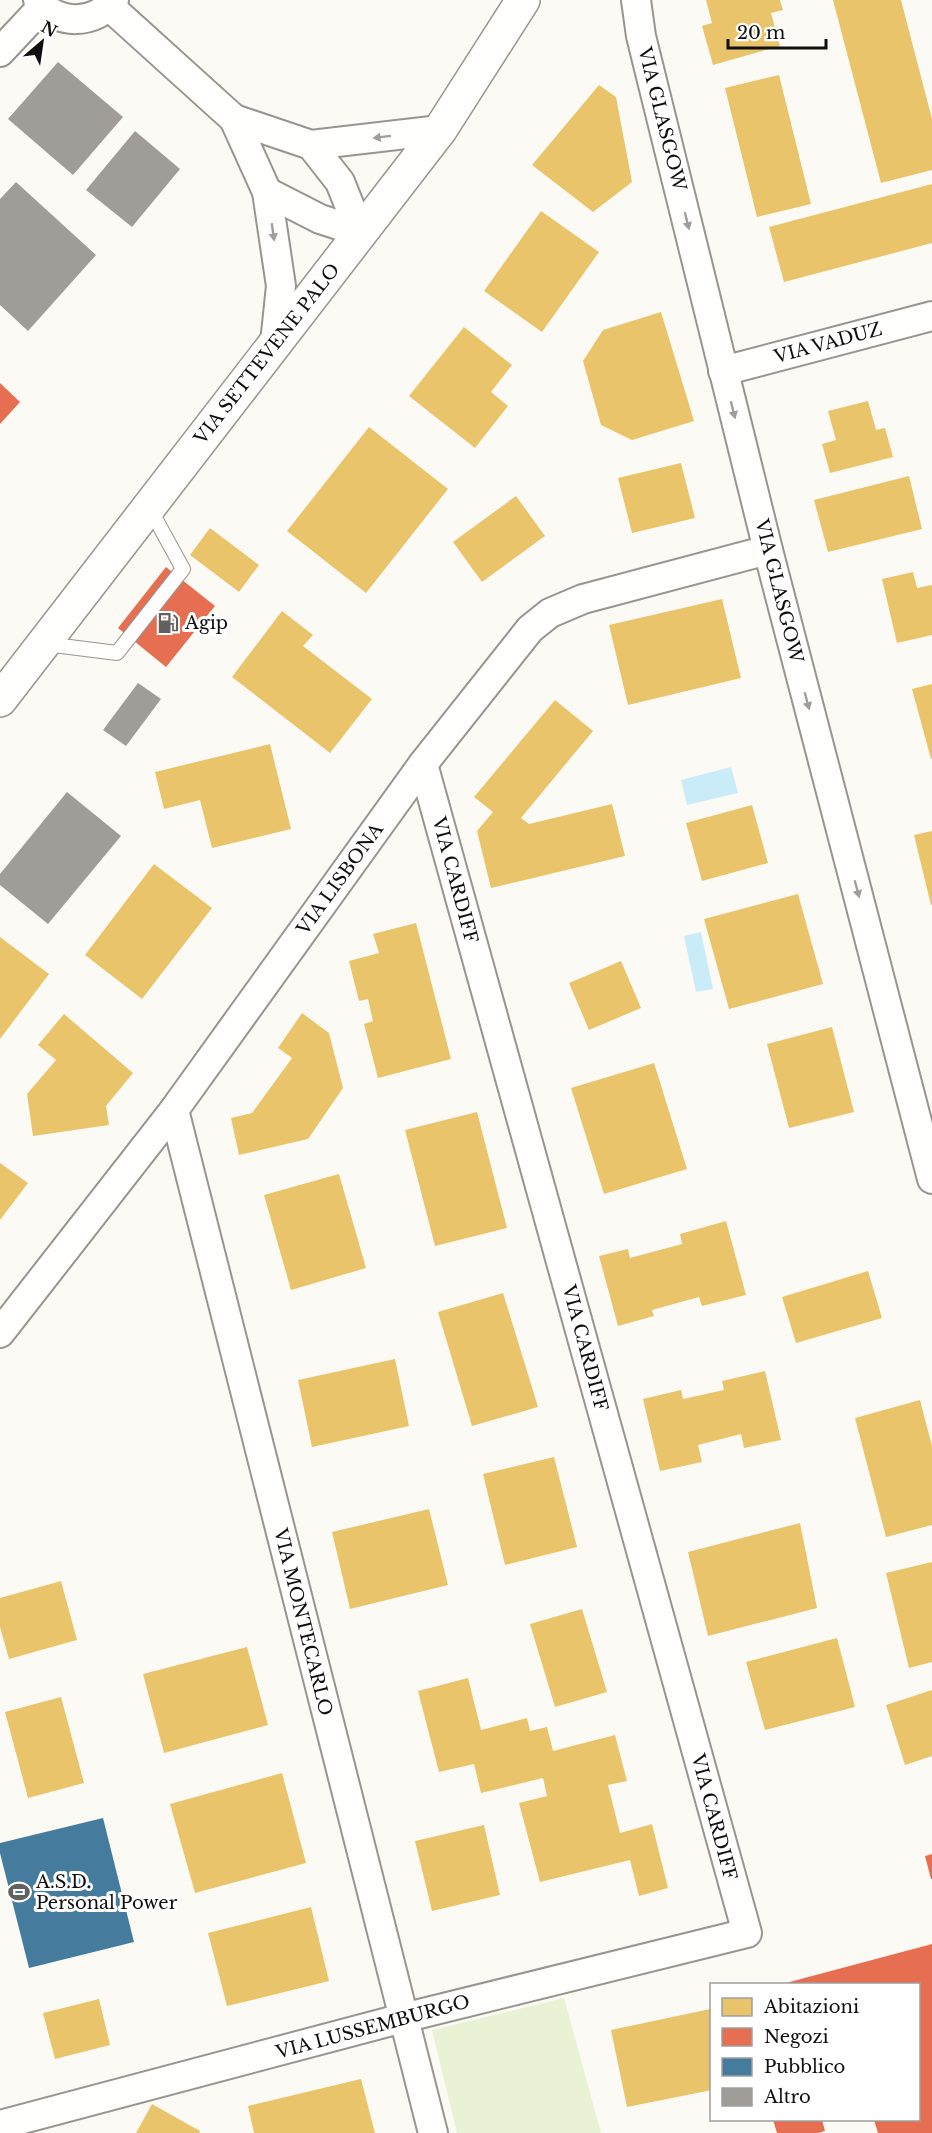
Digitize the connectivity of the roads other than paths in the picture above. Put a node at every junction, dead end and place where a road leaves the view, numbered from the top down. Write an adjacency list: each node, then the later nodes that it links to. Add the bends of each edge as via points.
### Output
1 (523, 0): 7 (street, VIA SETTEVENE PALO)
2 (636, 0): 13 (street, VIA GLASGOW, one-way to 13, via 641,36)
3 (40, 3): 4 (street, via 69,19 98,15); 5 (street)
4 (112, 3): 6 (street)
5 (0, 52)
6 (234, 119): 8 (street); 9 (street)
7 (440, 130): 8 (street, one-way to 8); 10 (street, VIA SETTEVENE PALO)
8 (311, 145): 10 (street, via 340,182)
9 (267, 192): 10 (street, via 320,219); 12 (street, one-way to 12, via 280,286)
10 (360, 232): 12 (street, VIA SETTEVENE PALO)
11 (932, 316): 13 (street, VIA VADUZ)
12 (275, 343): 14 (street, VIA SETTEVENE PALO)
13 (723, 371): 15 (street, VIA GLASGOW, one-way to 15)
14 (149, 507): 16 (street, VIA SETTEVENE PALO); 16 (lane, via 183,569 117,653)
15 (768, 550): 18 (street, VIA LISBONA, via 593,597 550,613 520,639); 20 (street, VIA GLASGOW, one-way to 20)
16 (44, 644): 17 (street, VIA SETTEVENE PALO)
17 (0, 700)
18 (423, 764): 19 (street, VIA LISBONA); 22 (street, VIA CARDIFF)
19 (174, 1110): 21 (street, VIA LISBONA); 23 (street, VIA MONTECARLO)
20 (932, 1179)
21 (0, 1334)
22 (747, 1933): 23 (street, VIA LUSSEMBURGO)
23 (403, 2018): 24 (street, VIA LUSSEMBURGO); 25 (street, VIA MONTECARLO)
24 (1, 2120)
25 (433, 2133)

